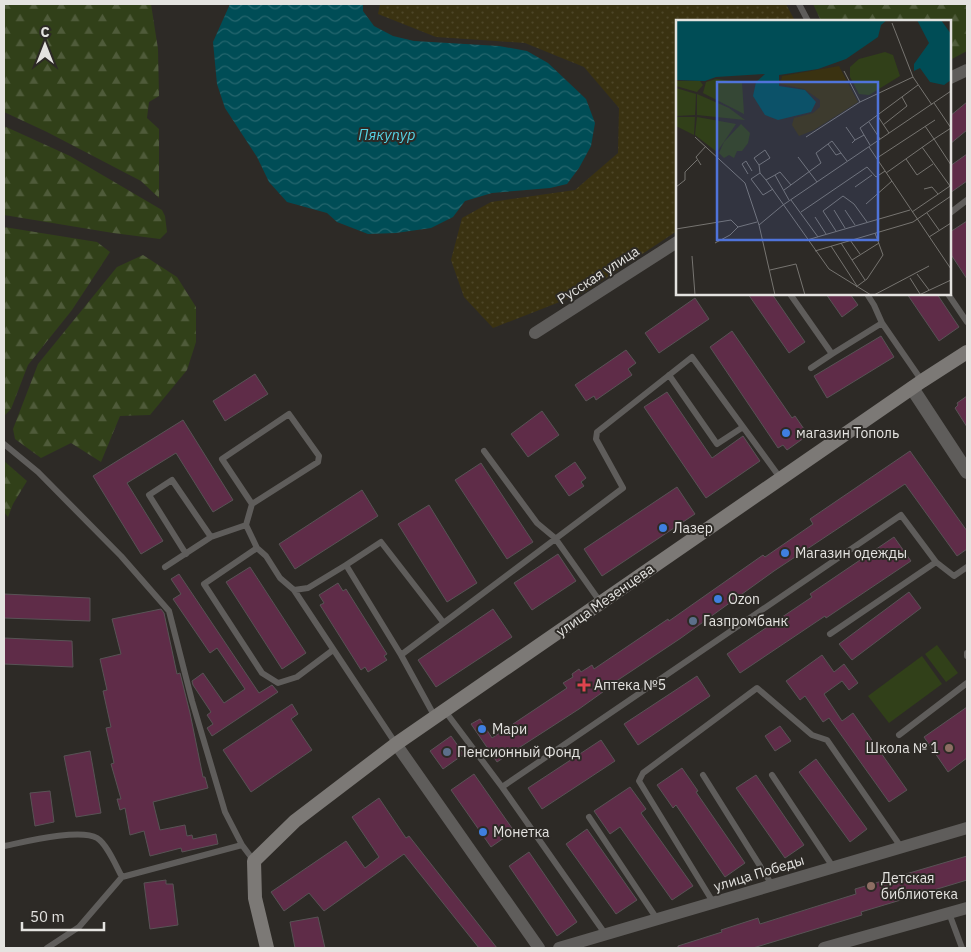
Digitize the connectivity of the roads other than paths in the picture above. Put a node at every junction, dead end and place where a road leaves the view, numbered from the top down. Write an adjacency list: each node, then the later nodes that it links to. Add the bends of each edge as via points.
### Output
1 (799, 4): 2 (lane)
2 (807, 20)
3 (967, 70): 4 (street)
4 (951, 78)
5 (966, 203): 6 (lane)
6 (951, 212)
7 (676, 243): 13 (street, Русская улица)
8 (791, 295): 15 (lane)
9 (868, 295): 12 (lane)
10 (949, 295): 11 (lane)
11 (967, 322)
12 (882, 323): 15 (lane); 18 (lane)
13 (535, 334)
14 (967, 352): 18 (main road, улица Мезенцева)
15 (832, 354): 16 (lane)
16 (810, 368)
17 (669, 375): 19 (lane, via 717,444); 19 (lane, via 692,357); 27 (lane, via 597,432 596,439 623,488)
18 (917, 385): 22 (street); 23 (main road, улица Мезенцева)
19 (744, 427): 23 (lane)
20 (4, 444): 49 (lane, via 38,472 121,556 169,611 225,812)
21 (484, 451): 27 (lane, via 537,523)
22 (965, 463)
23 (781, 479): 35 (main road, улица Мезенцева)
24 (252, 504): 24 (lane, via 318,462 319,456 289,414 222,459); 25 (lane)
25 (246, 525): 26 (lane); 28 (lane)
26 (211, 537): 29 (lane); 29 (lane, via 172,480 149,495)
27 (555, 538): 35 (lane); 36 (lane)
28 (258, 548): 34 (lane, via 280,578); 38 (lane, via 204,584 262,673 278,683 297,677)
29 (186, 554): 32 (lane)
30 (936, 562): 33 (lane, via 954,576); 37 (lane); 46 (lane, via 901,514)
31 (346, 565): 34 (lane, via 308,588); 36 (lane, via 381,542); 39 (lane)
32 (165, 567)
33 (967, 567)
34 (294, 590): 38 (lane)
35 (601, 603): 41 (main road, улица Мезенцева)
36 (443, 622): 39 (lane)
37 (830, 634)
38 (333, 650): 43 (lane)
39 (401, 655): 41 (lane)
40 (967, 683): 42 (lane)
41 (440, 714): 43 (main road, улица Мезенцева); 46 (lane)
42 (899, 735)
43 (396, 744): 52 (main road, улица Мезенцева, via 295,821); 63 (street)
44 (704, 775): 55 (lane)
45 (772, 775): 53 (lane)
46 (502, 787): 60 (lane)
47 (589, 817): 59 (lane)
48 (967, 828): 51 (street, улица Победы)
49 (242, 845): 52 (lane); 54 (lane)
50 (4, 846): 54 (lane, via 80,833 97,838 110,853)
51 (901, 847): 53 (street, улица Победы); 56 (lane, via 827,740 812,735 757,688 643,773 640,781)
52 (254, 861): 62 (main road, via 255,898)
53 (833, 867): 55 (street, улица Победы)
54 (122, 877): 61 (lane, via 79,927)
55 (772, 885): 56 (street, улица Победы)
56 (713, 902): 59 (street, улица Победы)
57 (967, 908): 58 (street)
58 (949, 913): 65 (street); 66 (lane)
59 (657, 919): 60 (street, улица Победы)
60 (606, 935): 64 (street, улица Победы)
61 (47, 948)
62 (267, 948)
63 (539, 948)
64 (560, 948)
65 (824, 948)
66 (962, 948)

